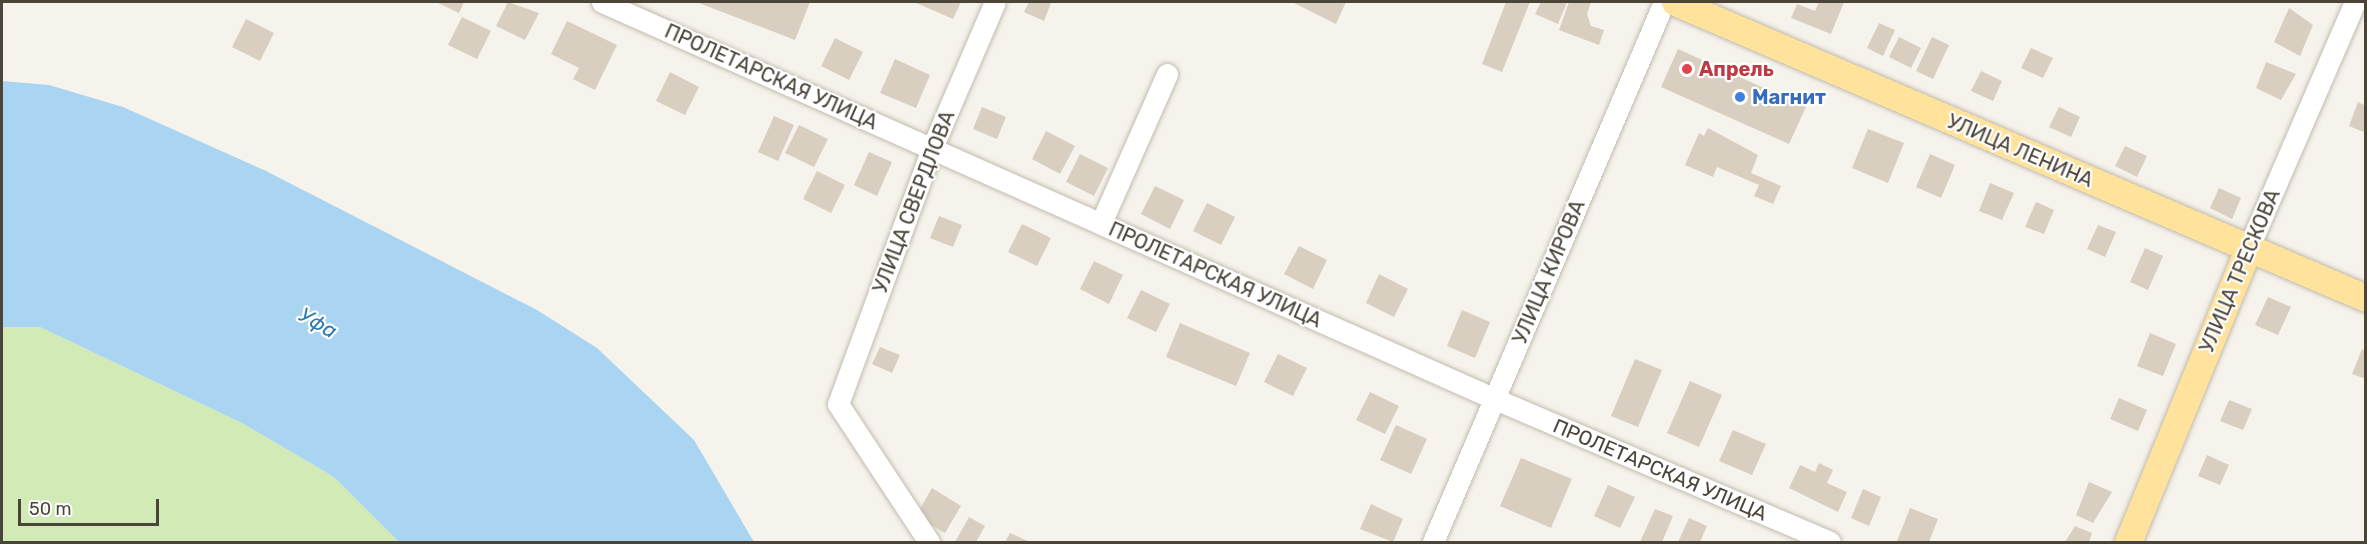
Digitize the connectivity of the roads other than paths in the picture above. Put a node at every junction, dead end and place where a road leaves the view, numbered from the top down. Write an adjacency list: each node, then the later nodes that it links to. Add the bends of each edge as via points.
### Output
1 (602, 2): 7 (street, ПРОЛЕТАРСКАЯ УЛИЦА)
2 (995, 2): 7 (street, УЛИЦА СВЕРДЛОВА)
3 (1664, 2): 11 (street, УЛИЦА КИРОВА)
4 (1675, 2): 9 (main road, УЛИЦА ЛЕНИНА)
5 (2355, 2): 9 (street, УЛИЦА ТРЕСКОВА)
6 (1167, 74): 8 (street)
7 (932, 148): 8 (street, ПРОЛЕТАРСКАЯ УЛИЦА); 12 (street, УЛИЦА СВЕРДЛОВА, via 838,404)
8 (1101, 223): 11 (street, ПРОЛЕТАРСКАЯ УЛИЦА)
9 (2248, 249): 10 (main road, УЛИЦА ЛЕНИНА); 15 (main road, УЛИЦА ТРЕСКОВА)
10 (2366, 298)
11 (1495, 399): 13 (street, УЛИЦА КИРОВА); 14 (street, ПРОЛЕТАРСКАЯ УЛИЦА)
12 (929, 543)
13 (1433, 543)
14 (1830, 543)
15 (2128, 543)

